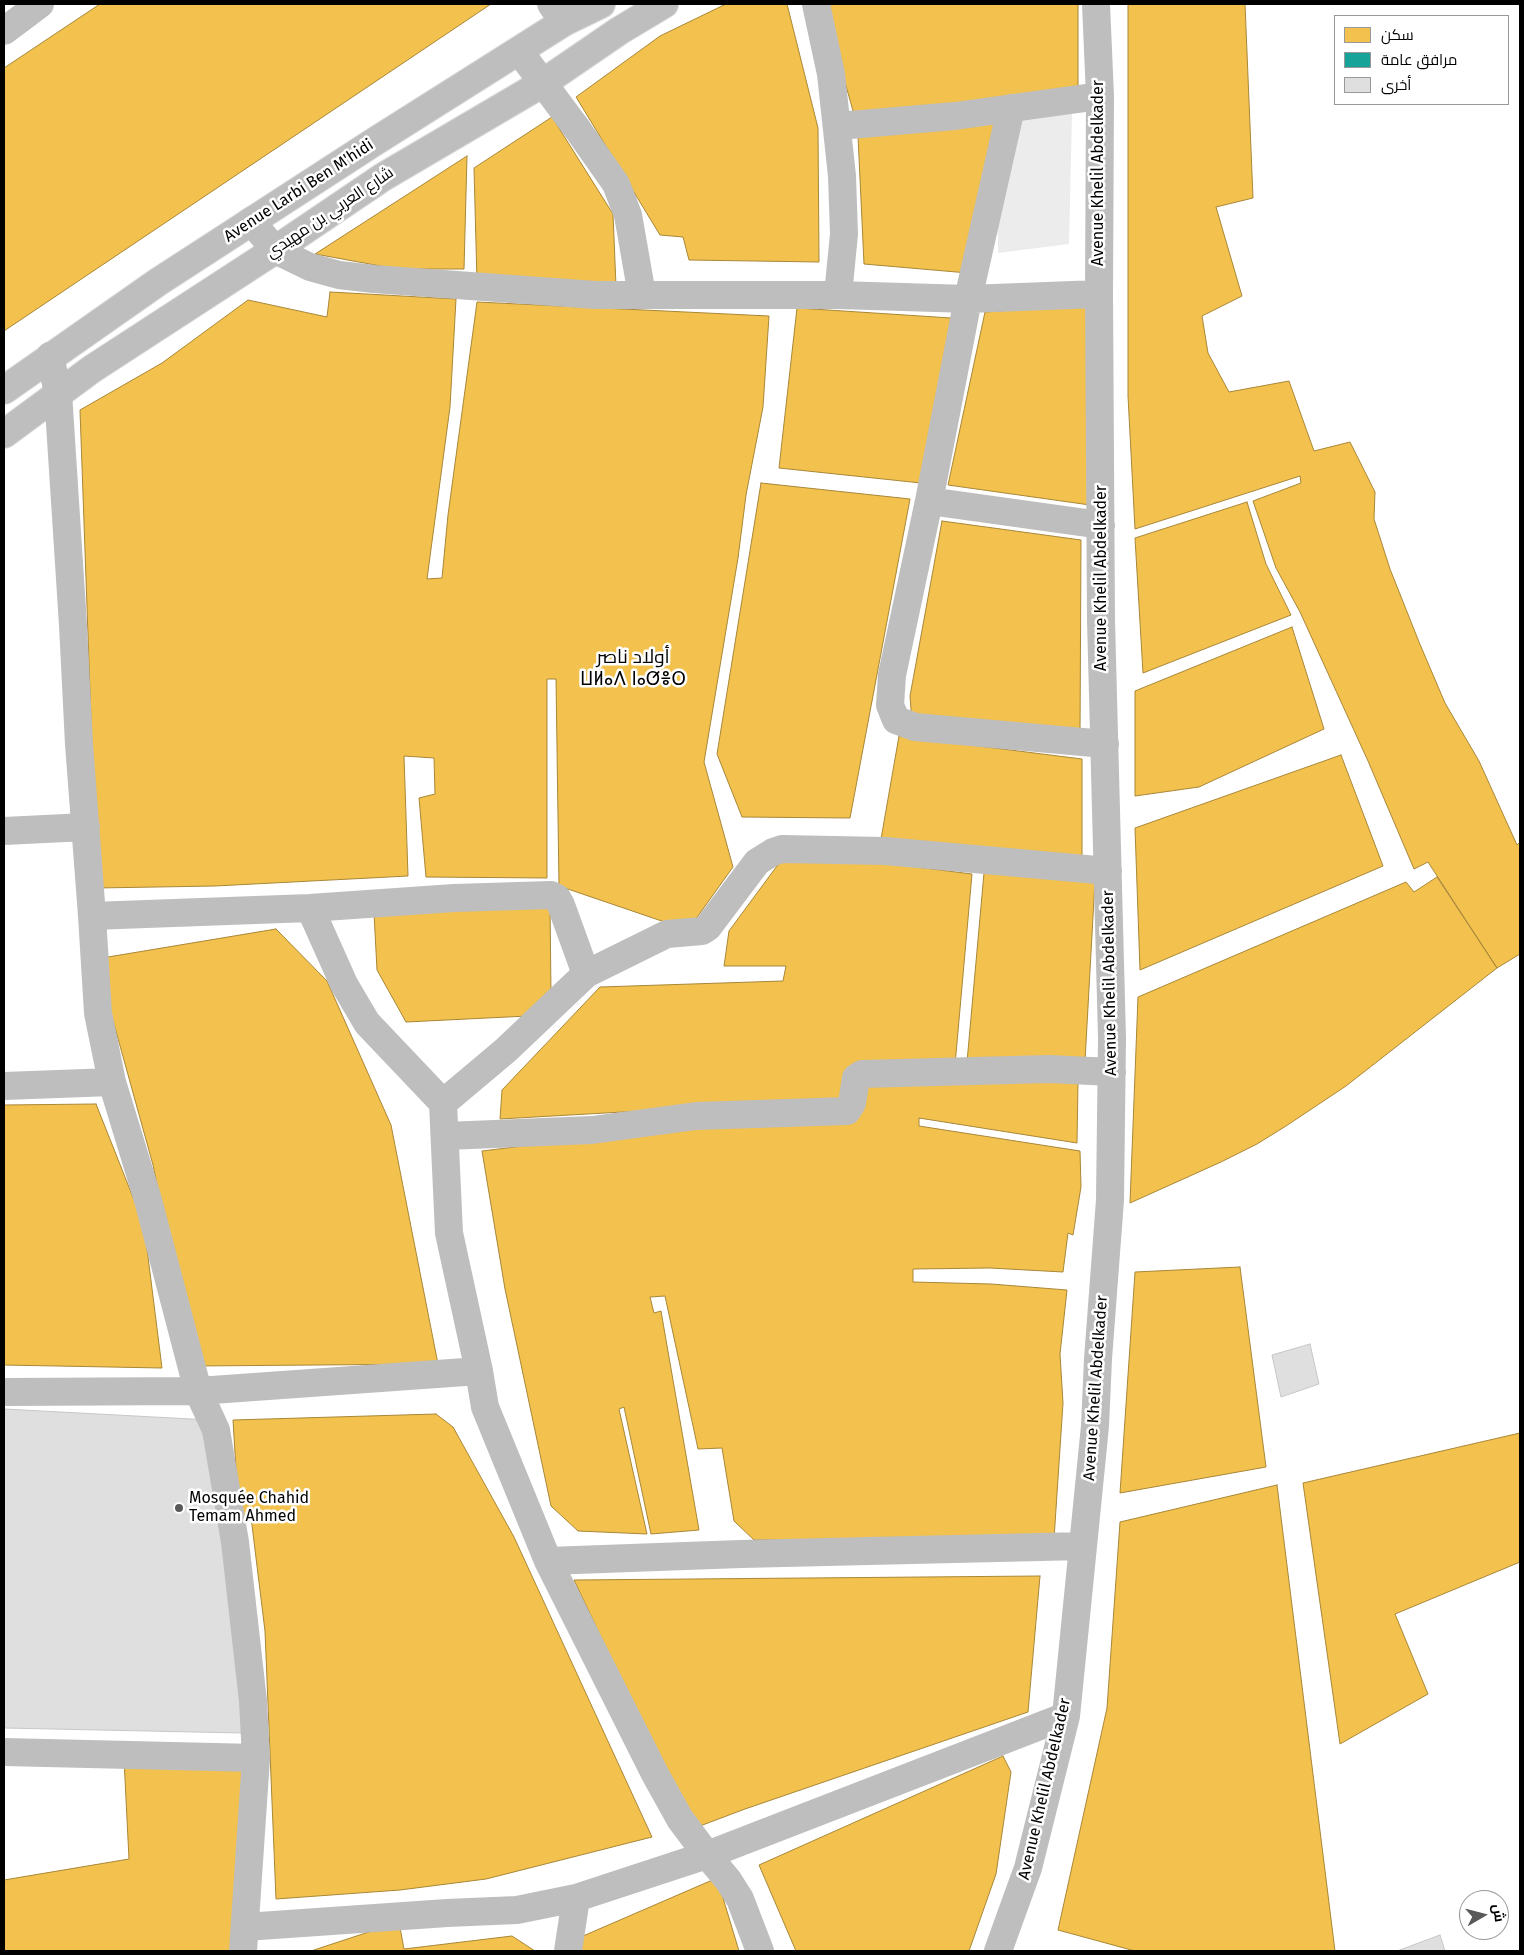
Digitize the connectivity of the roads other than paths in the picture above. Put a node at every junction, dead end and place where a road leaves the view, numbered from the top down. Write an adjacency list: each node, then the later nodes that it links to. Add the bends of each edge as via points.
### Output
1 (40, 4): 7 (street)
2 (601, 4): 6 (street, Avenue Larbi Ben M'hidi)
3 (664, 4): 9 (street, شارع العربي بن مهيدي)
4 (816, 4): 12 (street)
5 (1096, 4): 10 (street, Avenue Khelil Abdelkader)
6 (557, 13): 8 (street, Avenue Larbi Ben M'hidi)
7 (4, 31)
8 (519, 50): 9 (street); 13 (street, Avenue Larbi Ben M'hidi)
9 (543, 83): 14 (street, شارع العربي بن مهيدي, via 383,177); 16 (street, via 616,184 628,214)
10 (1100, 96): 11 (street); 15 (street, Avenue Khelil Abdelkader)
11 (1011, 108): 12 (street); 18 (street)
12 (838, 126): 17 (street, via 844,234)
13 (251, 221): 14 (street); 19 (street, Avenue Larbi Ben M'hidi)
14 (276, 250): 16 (street, via 310,267 339,275 595,295); 21 (street, شارع العربي بن مهيدي)
15 (1099, 294): 18 (street); 24 (street, Avenue Khelil Abdelkader)
16 (642, 295): 17 (street)
17 (838, 295): 18 (street)
18 (968, 299): 23 (street)
19 (50, 356): 20 (street, Avenue Larbi Ben M'hidi); 21 (street)
20 (4, 390)
21 (58, 393): 22 (street, شارع العربي بن مهيدي); 26 (street)
22 (4, 434)
23 (929, 501): 24 (street); 25 (street, via 892,676 890,705 896,720 915,727)
24 (1101, 525): 25 (street, Avenue Khelil Abdelkader)
25 (1105, 744): 28 (street, Avenue Khelil Abdelkader)
26 (86, 827): 27 (street); 30 (street)
27 (4, 831)
28 (1108, 871): 31 (street, via 885,851 782,849 757,862 702,931 667,934); 32 (street, Avenue Khelil Abdelkader)
29 (310, 908): 30 (street); 31 (street, via 551,895 561,905); 35 (street, via 344,984 367,1023)
30 (92, 916): 33 (street, via 98,1014)
31 (586, 974): 35 (street, via 506,1050)
32 (1112, 1072): 36 (street, via 1049,1069 862,1074 856,1078 852,1103 847,1111 696,1116 592,1130); 40 (street, Avenue Khelil Abdelkader, via 1110,1200 1095,1426)
33 (112, 1082): 34 (street); 38 (street, via 148,1200)
34 (4, 1086)
35 (443, 1103): 36 (street)
36 (446, 1136): 37 (street, via 449,1233)
37 (479, 1370): 38 (street); 41 (street, via 485,1407)
38 (198, 1391): 39 (street); 44 (street, via 216,1430 235,1542 253,1701)
39 (4, 1392)
40 (1083, 1546): 41 (street); 42 (street, Avenue Khelil Abdelkader)
41 (548, 1561): 45 (street, via 655,1774 680,1819)
42 (1066, 1716): 45 (street); 50 (street, Avenue Khelil Abdelkader, via 1028,1868)
43 (4, 1752): 44 (street)
44 (256, 1758): 47 (street)
45 (707, 1855): 46 (street); 49 (street, via 740,1899)
46 (576, 1898): 47 (street, via 517,1910 447,1913); 48 (street)
47 (244, 1939)
48 (568, 1951)
49 (760, 1951)
50 (998, 1951)

